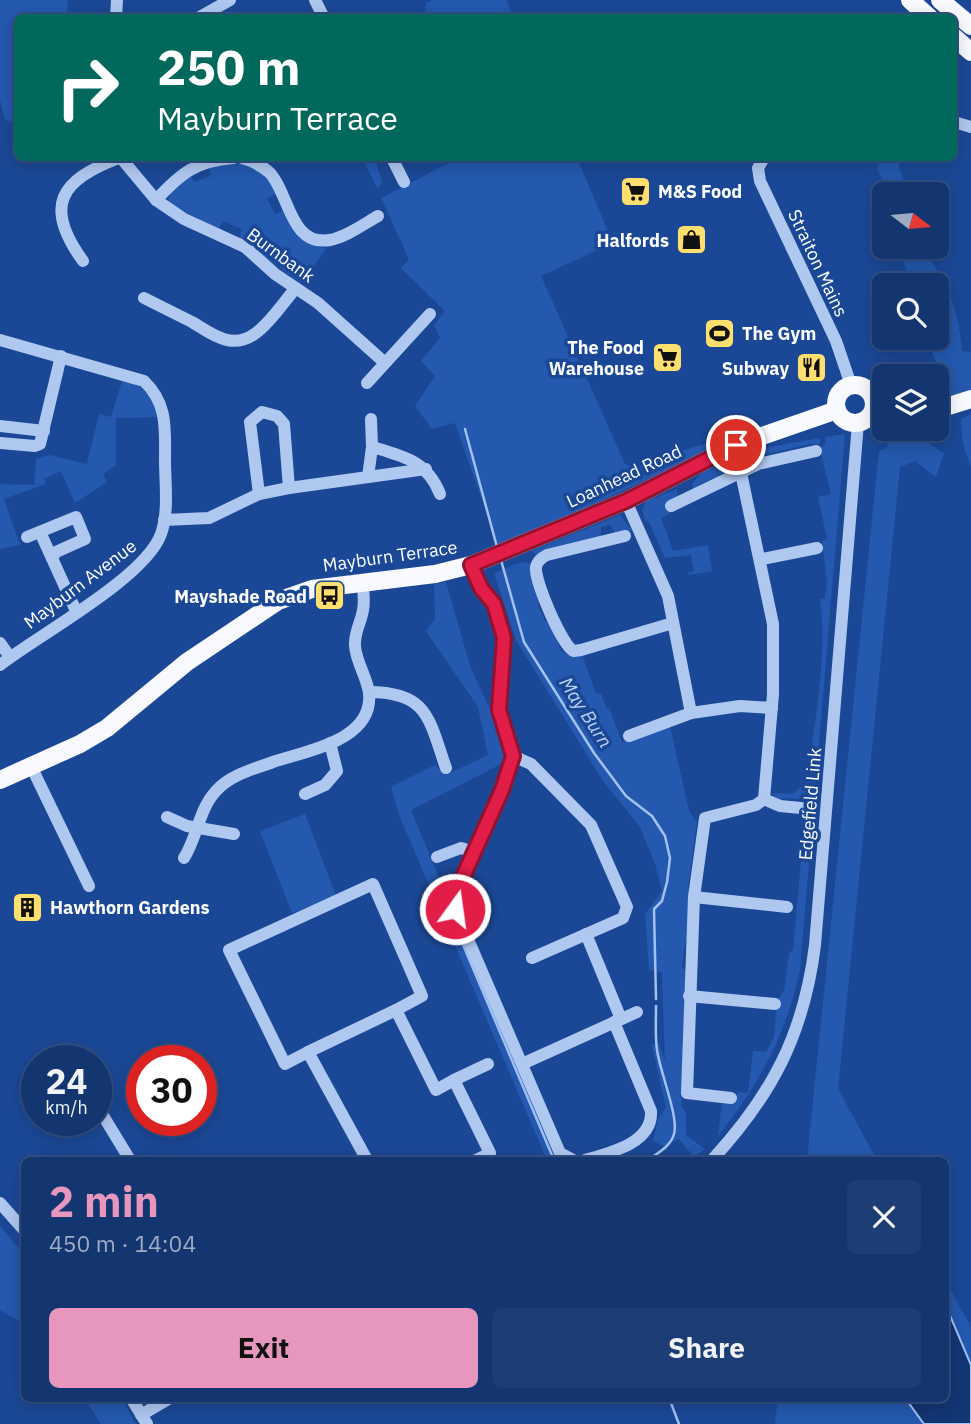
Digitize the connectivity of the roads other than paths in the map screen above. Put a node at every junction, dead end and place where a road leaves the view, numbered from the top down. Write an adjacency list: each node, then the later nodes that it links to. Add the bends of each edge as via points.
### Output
1 (230, 0): 5 (street)
2 (910, 0): 4 (main road)
3 (939, 0): 6 (main road)
4 (924, 10)
5 (206, 14)
6 (956, 14)
7 (957, 15): 9 (main road)
8 (957, 24): 10 (street)
9 (971, 26)
10 (971, 36)
11 (957, 40): 12 (main road)
12 (971, 52)
13 (971, 116): 14 (street)
14 (961, 125)
15 (112, 161): 24 (street, via 88,170 71,186 61,208 66,245)
16 (123, 161): 22 (street, Burnbank)
17 (218, 161): 22 (street, via 180,174)
18 (252, 161): 23 (street, via 272,175 298,228 316,240 331,240 357,220)
19 (394, 161): 21 (street)
20 (762, 161): 32 (street, Straiton Mains, via 758,168 761,181 836,341)
21 (404, 182)
22 (156, 200): 25 (street, Burnbank, via 184,219 244,247)
23 (378, 216)
24 (83, 261)
25 (295, 289): 26 (street, via 256,333 229,341 210,336); 30 (street, Burnbank, via 318,303)
26 (144, 298)
27 (430, 314): 30 (street, via 420,330)
28 (0, 340): 29 (street, Mayburn Avenue)
29 (61, 356): 41 (street); 53 (street, Mayburn Avenue, via 131,375 155,391 165,417)
30 (384, 362): 31 (street)
31 (367, 383)
32 (851, 386): 33 (main road, via 868,390); 36 (main road, via 839,395)
33 (872, 396)
34 (971, 399): 35 (main road)
35 (949, 406)
36 (837, 410): 39 (main road, via 845,420); 51 (main road, Loanhead Road, via 736,445)
37 (872, 415): 39 (main road)
38 (371, 418): 43 (street)
39 (858, 423): 106 (street, Edgefield Link, via 809,985 778,1073)
40 (0, 426): 41 (street)
41 (44, 431): 42 (street, via 40,444 34,446)
42 (0, 443)
43 (372, 447): 45 (street); 47 (street)
44 (816, 451): 46 (street)
45 (426, 469): 47 (street); 50 (street)
46 (741, 472): 52 (street); 58 (street)
47 (368, 477): 48 (street)
48 (289, 488): 49 (street); 49 (street, via 284,424 277,416 262,412 250,422)
49 (259, 494): 53 (street, via 209,518)
50 (440, 494)
51 (626, 501): 57 (main road, Loanhead Road); 62 (street, via 664,586)
52 (671, 506)
53 (164, 520): 61 (street, Mayburn Avenue, via 155,548 145,561)
54 (625, 536): 62 (street, via 606,536 547,555 536,566 565,646 581,650)
55 (817, 548): 58 (street)
56 (52, 558): 56 (street, via 85,539 76,517 33,534); 61 (street)
57 (490, 558): 59 (main road, Mayburn Terrace)
58 (762, 559): 66 (street, via 774,624)
59 (471, 565): 60 (main road, Mayburn Terrace); 70 (street, via 494,604 504,638 499,710)
60 (363, 584): 65 (street, via 364,606 355,649); 72 (main road, Mayburn Terrace, via 328,586 278,601 187,662 107,728)
61 (76, 611): 64 (street, Mayburn Avenue)
62 (673, 622): 67 (street)
63 (0, 643): 64 (street)
64 (5, 661)
65 (369, 692): 69 (street, via 356,727); 71 (street, via 390,692 415,701 431,723)
66 (772, 708): 67 (street, via 740,706); 75 (street)
67 (691, 713): 68 (street)
68 (629, 736)
69 (330, 743): 74 (street, via 337,771 325,785); 78 (street, via 223,784 208,802)
70 (513, 756): 80 (street); 86 (street, via 531,764 591,825 627,907 623,918)
71 (442, 763)
72 (31, 766): 73 (main road); 83 (street)
73 (0, 780)
74 (305, 794)
75 (764, 799): 76 (street); 84 (street, via 705,818)
76 (801, 808)
77 (167, 817): 78 (street)
78 (198, 828): 79 (street); 82 (street)
79 (234, 834)
80 (474, 852): 81 (street, via 461,848); 95 (street, via 458,888 455,909)
81 (437, 857)
82 (184, 858)
83 (89, 887)
84 (694, 897): 85 (street); 88 (street)
85 (787, 907)
86 (586, 934): 87 (street); 92 (street)
87 (532, 958)
88 (689, 996): 89 (street); 97 (street)
89 (775, 1004)
90 (396, 1010): 93 (street); 93 (street, via 422,996 373,884 229,950 285,1064); 96 (street, via 436,1090)
91 (637, 1012): 92 (street)
92 (618, 1021): 95 (street); 105 (street, via 652,1122 639,1139)
93 (308, 1052): 102 (street)
94 (488, 1064): 96 (street)
95 (523, 1064): 104 (street, via 561,1153)
96 (454, 1080): 103 (street, via 490,1153)
97 (687, 1093): 98 (street); 99 (street)
98 (732, 1098)
99 (686, 1106)
100 (112, 1130): 101 (street)
101 (128, 1157)
102 (365, 1157)
103 (482, 1157)
104 (568, 1157)
105 (592, 1157)
106 (715, 1157)
107 (0, 1203): 108 (street)
108 (21, 1227)
109 (134, 1402): 111 (street)
110 (165, 1402): 111 (street)
111 (146, 1416)

